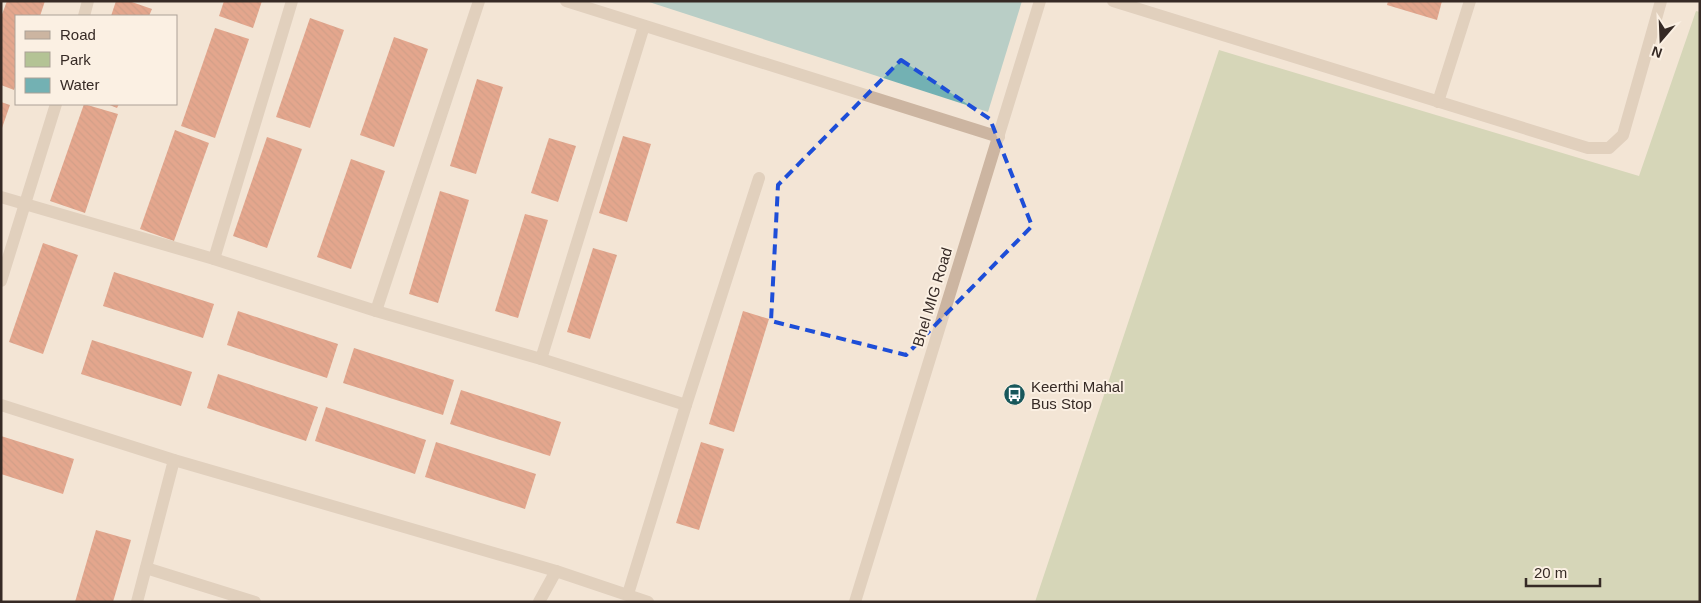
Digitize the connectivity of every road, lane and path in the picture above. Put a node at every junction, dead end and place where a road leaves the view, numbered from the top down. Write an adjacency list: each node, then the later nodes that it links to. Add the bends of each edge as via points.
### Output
1 (88, 1): 9 (street)
2 (292, 1): 17 (street)
3 (479, 1): 19 (street)
4 (566, 1): 10 (street)
5 (1040, 1): 13 (street, Bhel MIG Road)
6 (1113, 1): 11 (street)
7 (1470, 1): 11 (street)
8 (1661, 1): 11 (street, via 1623,135 1610,148 1588,148)
9 (84, 15)
10 (644, 26): 13 (street); 20 (street)
11 (1438, 102)
12 (56, 105): 16 (street)
13 (999, 136): 31 (street, Bhel MIG Road)
14 (759, 178): 22 (street)
15 (1, 197): 16 (street)
16 (24, 204): 17 (street); 18 (street)
17 (214, 259): 19 (street)
18 (1, 281)
19 (376, 311): 20 (street)
20 (541, 359): 22 (street)
21 (1, 404): 23 (street)
22 (686, 405): 26 (street)
23 (174, 460): 24 (street); 25 (street)
24 (146, 568): 27 (street); 28 (street)
25 (556, 570): 26 (street); 29 (street)
26 (628, 594): 30 (street)
27 (137, 602)
28 (256, 602)
29 (539, 602)
30 (648, 602)
31 (854, 602)

